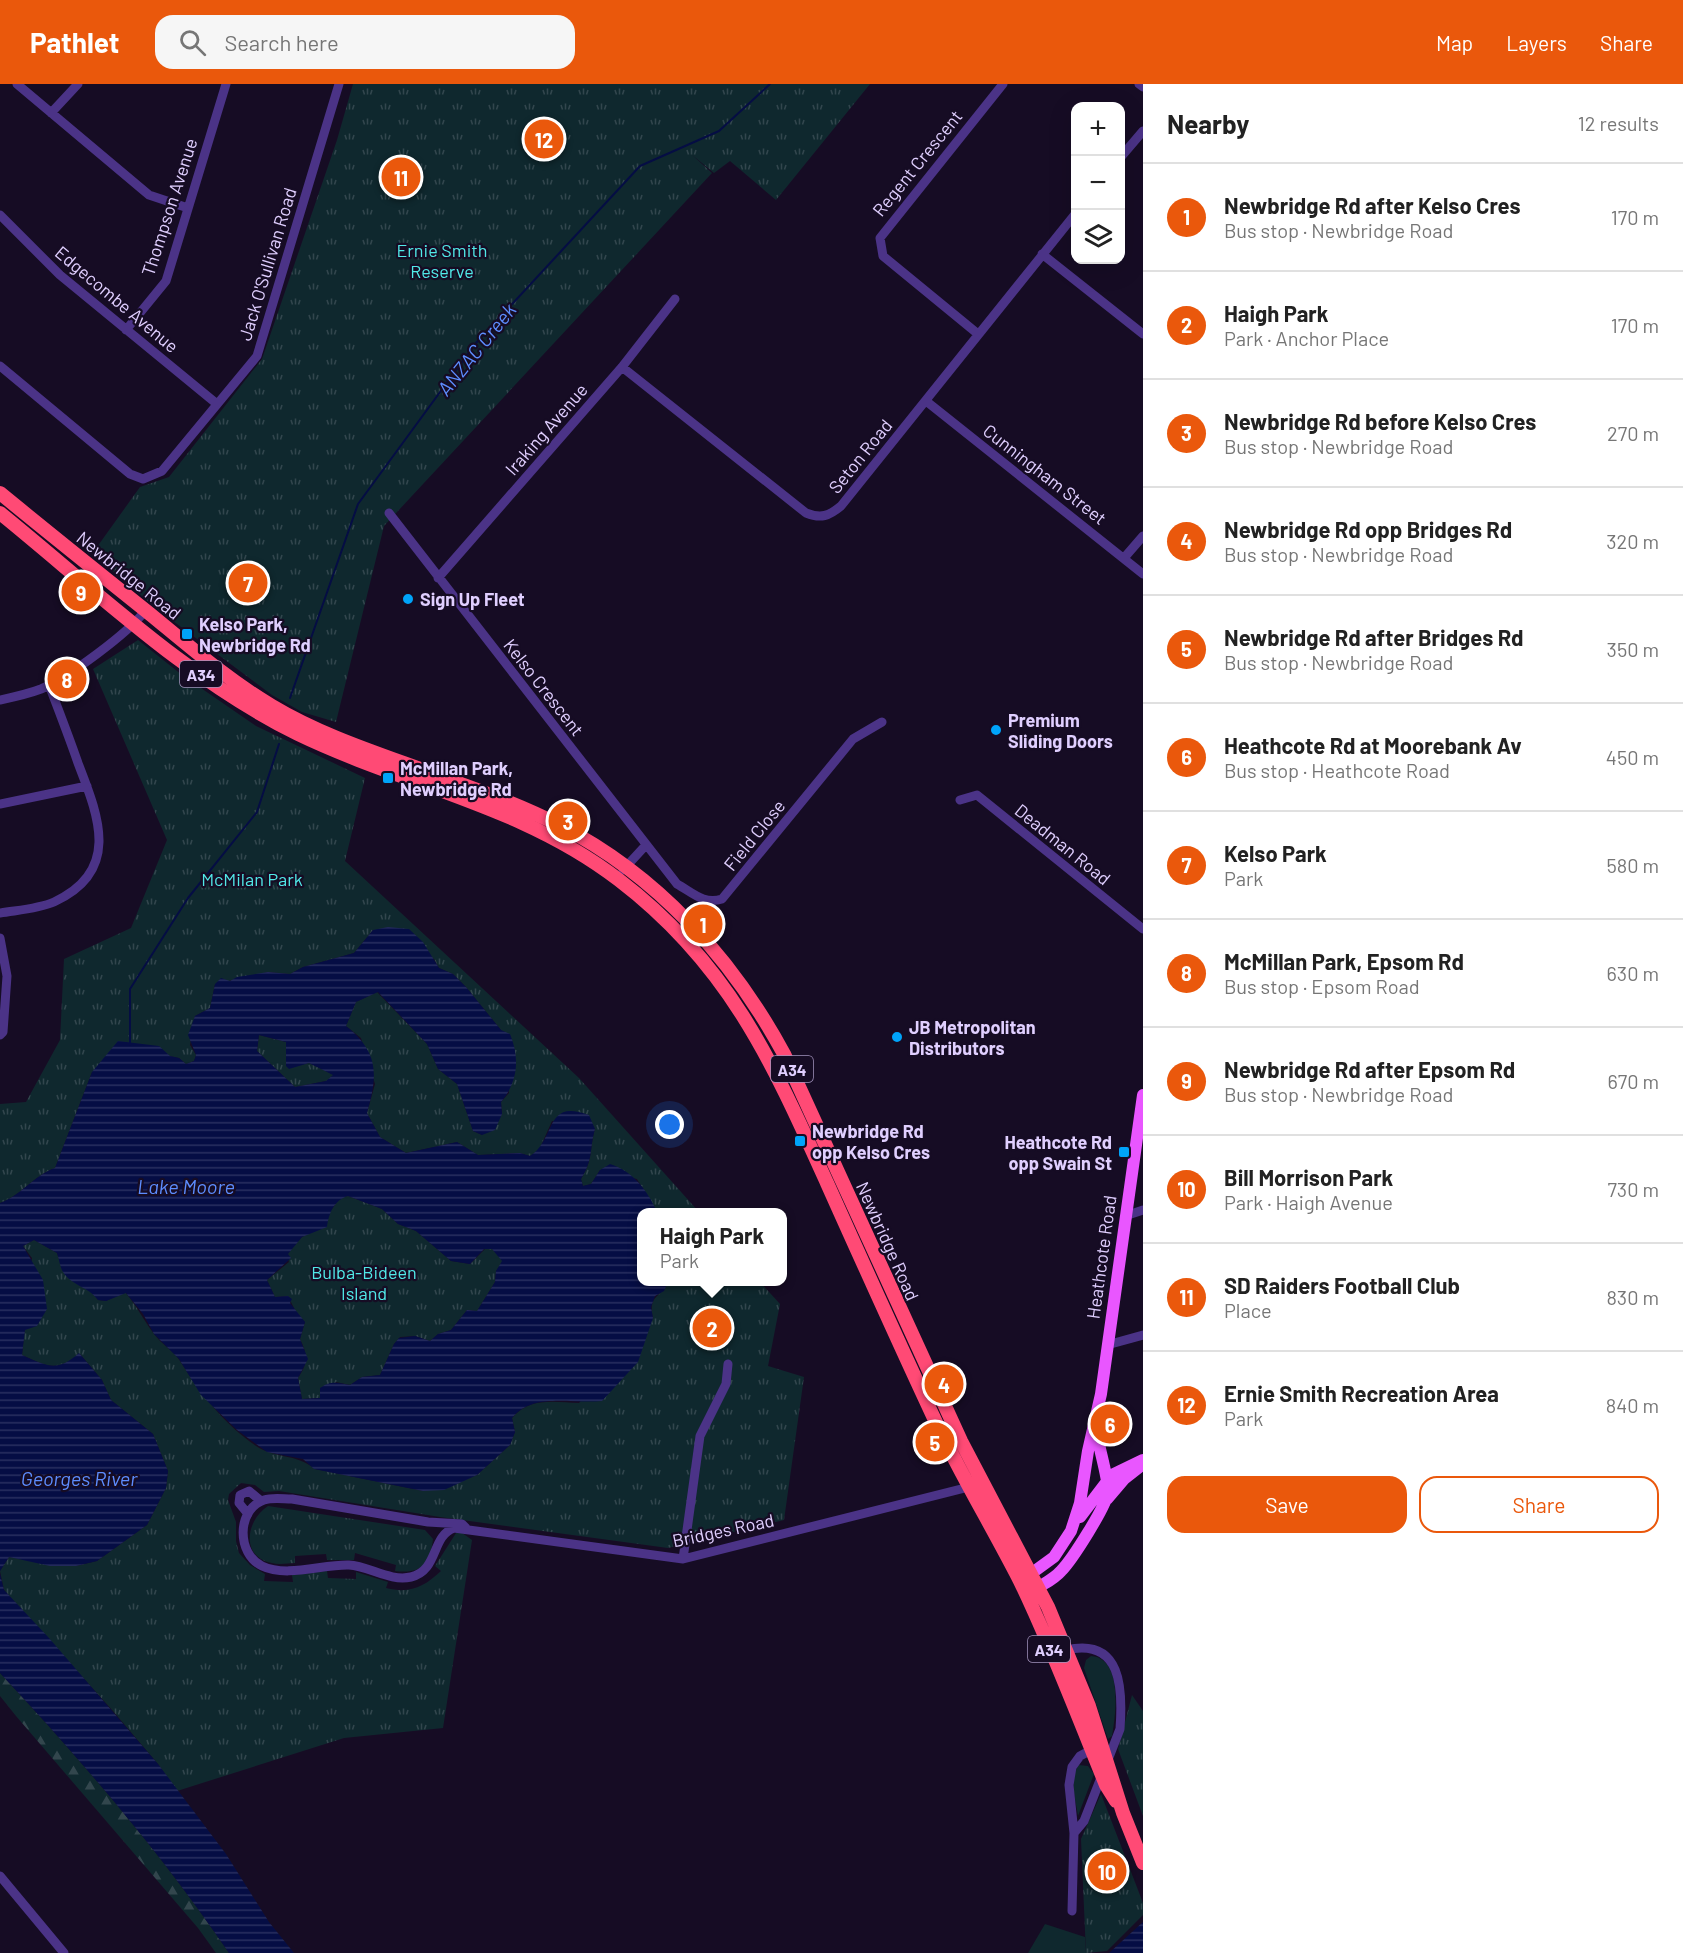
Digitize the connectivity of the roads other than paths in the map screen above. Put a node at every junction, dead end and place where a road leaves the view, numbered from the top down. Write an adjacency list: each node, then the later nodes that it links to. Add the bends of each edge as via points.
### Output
1 (17, 84): 8 (street)
2 (78, 84): 8 (street)
3 (226, 84): 11 (street, Thompson Avenue)
4 (339, 84): 22 (street, Jack O'Sullivan Road, via 257,356)
5 (1003, 84): 17 (street, Regent Crescent, via 880,238 883,256)
6 (1139, 84): 7 (street)
7 (1143, 87)
8 (51, 113): 11 (street, via 149,195)
9 (1143, 130): 10 (street)
10 (1122, 156)
11 (188, 208): 16 (street, Thompson Avenue, via 166,280)
12 (0, 215): 16 (street, Edgecombe Avenue, via 60,275)
13 (1071, 219): 14 (street, Seton Road)
14 (1042, 254): 17 (street, Seton Road); 18 (street)
15 (675, 298): 20 (street, Iraking Avenue)
16 (126, 330): 22 (street, Edgecombe Avenue)
17 (978, 334): 21 (street, Seton Road)
18 (1143, 334)
19 (0, 366): 22 (street, Jack O'Sullivan Road, via 130,474 143,479 162,471)
20 (622, 368): 21 (street, Seton Road, via 806,513 818,518 841,506); 29 (street, Iraking Avenue)
21 (926, 400): 27 (street, Cunningham Street)
22 (217, 404)
23 (0, 493): 30 (highway, Newbridge Road / A34)
24 (0, 513): 31 (highway, Newbridge Road / A34)
25 (388, 513): 29 (street, Kelso Crescent)
26 (1143, 536): 27 (street)
27 (1124, 558): 28 (street, Cunningham Street)
28 (1143, 574)
29 (438, 578): 40 (street, Kelso Crescent)
30 (146, 611): 31 (street); 34 (highway, Newbridge Road / A34)
31 (135, 623): 32 (street); 34 (highway, Newbridge Road / A34, via 224,691)
32 (49, 685): 33 (street); 37 (street)
33 (0, 700)
34 (272, 713): 36 (highway, Newbridge Road / A34)
35 (882, 722): 40 (street, Field Close, via 853,739 722,899 700,899 677,884)
36 (302, 728): 41 (highway, Newbridge Road / A34, via 533,812); 42 (highway, Newbridge Road / A34, via 515,818)
37 (87, 786): 39 (street); 43 (street, via 100,830 96,860 90,872 74,890 54,902)
38 (960, 800): 44 (street, Deadman Road, via 977,795)
39 (0, 804)
40 (646, 845): 41 (street)
41 (626, 867): 42 (street); 59 (highway, Newbridge Road / A34, via 670,902 708,942 769,1025 804,1095)
42 (617, 878): 59 (highway, Newbridge Road / A34, via 696,951 754,1031 802,1126 936,1421)
43 (0, 913)
44 (1143, 929)
45 (0, 939): 46 (street, via 7,976)
46 (0, 1035)
47 (1143, 1095): 48 (main road, Heathcote Road)
48 (1142, 1108): 50 (main road, Heathcote Road)
49 (1143, 1210): 50 (street)
50 (1125, 1216): 52 (main road, Heathcote Road)
51 (1143, 1335): 52 (street)
52 (1107, 1345): 54 (main road, Heathcote Road)
53 (728, 1364): 67 (street, via 726,1384 700,1436)
54 (1095, 1425): 55 (main road, Heathcote Road); 58 (main road, Heathcote Road)
55 (1087, 1458): 58 (main road, via 1089,1473); 65 (main road, Heathcote Road)
56 (1143, 1462): 57 (main road)
57 (1121, 1476): 58 (main road); 61 (main road)
58 (1105, 1480): 61 (main road, Heathcote Road); 65 (main road)
59 (975, 1484): 67 (street, Bridges Road); 68 (highway, Newbridge Road / A34); 69 (highway, Newbridge Road / A34)
60 (261, 1501): 62 (street); 62 (street, Bridges Road, via 253,1493 243,1492 238,1497); 63 (street, Bridges Road, via 292,1499)
61 (1105, 1503): 70 (main road, Heathcote Road, via 1061,1571)
62 (248, 1514): 66 (street, Bridges Road, via 244,1544 256,1563 269,1569 350,1565 393,1577 411,1577 428,1567)
63 (428, 1522): 64 (street, Bridges Road, via 462,1524); 66 (street, via 437,1529)
64 (464, 1528): 66 (street, via 448,1530); 67 (street, Bridges Road)
65 (1071, 1531): 68 (main road, Heathcote Road, via 1054,1557)
66 (440, 1540)
67 (683, 1559)
68 (1032, 1573): 69 (highway, Heathcote Road); 70 (highway, Newbridge Road / A34)
69 (1021, 1583): 70 (highway); 72 (highway, Newbridge Road / A34)
70 (1039, 1587): 71 (highway, Newbridge Road / A34)
71 (1066, 1650): 72 (highway, Newbridge Road / A34); 74 (street, via 1083,1648 1101,1652 1112,1660 1118,1673 1121,1715 1120,1729 1084,1821)
72 (1098, 1749): 73 (highway, Newbridge Road / A34); 73 (highway, Newbridge Road / A34, via 1098,1766); 74 (street, via 1080,1756 1072,1767 1069,1785)
73 (1109, 1778): 75 (highway, Newbridge Road / A34)
74 (1074, 1833): 77 (street)
75 (1143, 1863)
76 (0, 1876): 78 (street)
77 (1072, 1911)
78 (64, 1953)

